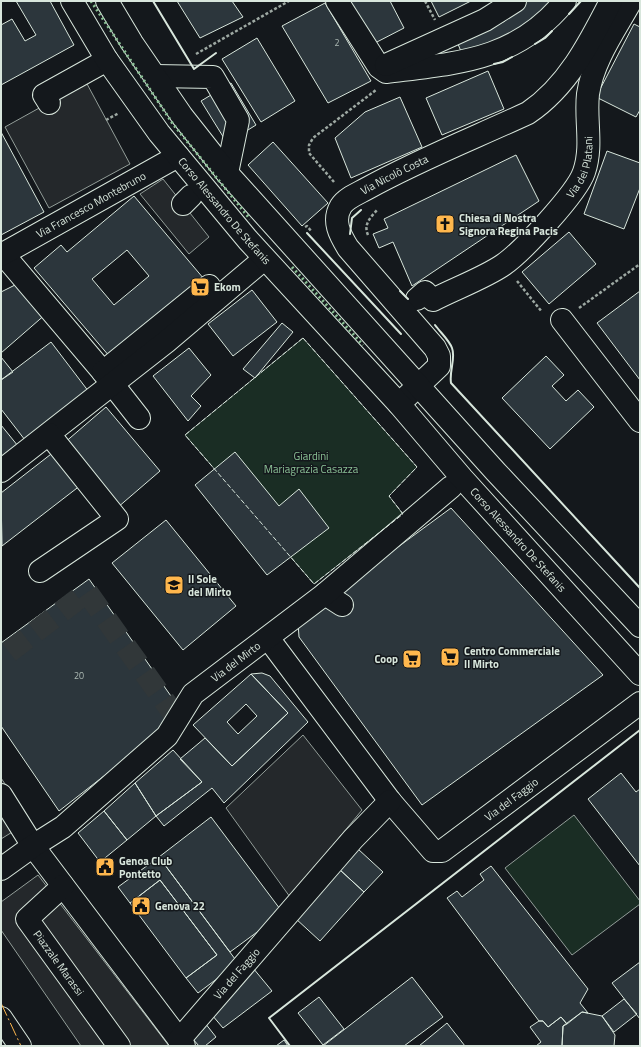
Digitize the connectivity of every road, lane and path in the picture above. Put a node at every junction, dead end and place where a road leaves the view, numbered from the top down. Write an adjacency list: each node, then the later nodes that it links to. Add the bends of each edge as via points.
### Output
1 (72, 1): 11 (street, Corso Alessandro De Stefanis)
2 (106, 1): 13 (street)
3 (289, 1): 9 (path)
4 (338, 1): 12 (street)
5 (515, 1): 12 (street, via 486,20)
6 (565, 1): 12 (street, via 540,27 517,43 497,52 466,62)
7 (611, 1): 10 (street, Via Nicolò Costa)
8 (631, 1): 10 (street, Via dei Platani)
9 (189, 57)
10 (590, 59): 17 (street, Via Nicolò Costa, via 528,113); 23 (street, Via dei Platani, via 589,144 584,174 534,237)
11 (107, 60): 14 (street, via 44,95); 15 (street, Corso Alessandro De Stefanis, via 159,134)
12 (383, 70): 18 (path, via 386,83 313,138 309,145 309,153)
13 (155, 76): 16 (street, via 182,116); 16 (street, via 213,77 238,120)
14 (49, 103)
15 (178, 156): 20 (street, Via Francesco Montebruno, via 110,184); 21 (street, Corso Alessandro De Stefanis)
16 (227, 173): 28 (street)
17 (381, 181): 18 (street, Via Nicolò Costa); 19 (path, via 386,198 366,226)
18 (349, 198): 28 (street, Via Nicolò Costa, via 341,206 338,216 336,226 341,237 439,356 439,366)
19 (371, 241)
20 (2, 254): 27 (street, Via Francesco Montebruno)
21 (264, 259): 27 (street, via 166,342); 29 (street, Corso Alessandro De Stefanis)
22 (640, 264): 26 (path)
23 (503, 265): 25 (street, Via dei Platani, via 433,300 425,292); 26 (path, via 543,313)
24 (209, 286): 27 (street)
25 (417, 299)
26 (562, 320): 31 (street)
27 (108, 378): 30 (street, Via Francesco Montebruno); 32 (street)
28 (419, 386): 29 (street); 36 (street)
29 (399, 404): 38 (street, Corso Alessandro De Stefanis, via 462,478)
30 (139, 418)
31 (640, 420)
32 (49, 434): 33 (street); 35 (street, via 116,519)
33 (1, 471)
34 (451, 487): 37 (street, Via del Mirto, via 330,591)
35 (40, 571)
36 (640, 626)
37 (268, 638): 41 (street, Via del Faggio); 42 (street, Via del Mirto, via 193,694 167,736 63,827)
38 (640, 674)
39 (640, 704): 41 (street, Via del Faggio, via 442,851 433,851)
40 (1, 795): 42 (street)
41 (390, 801): 46 (street, Via del Faggio, via 353,839)
42 (33, 846): 43 (street); 44 (street)
43 (1, 869)
44 (63, 886): 46 (street); 48 (street, Piazzale Marassi, via 26,919)
45 (1, 1018): 47 (street)
46 (182, 1043)
47 (20, 1046)
48 (119, 1046)

